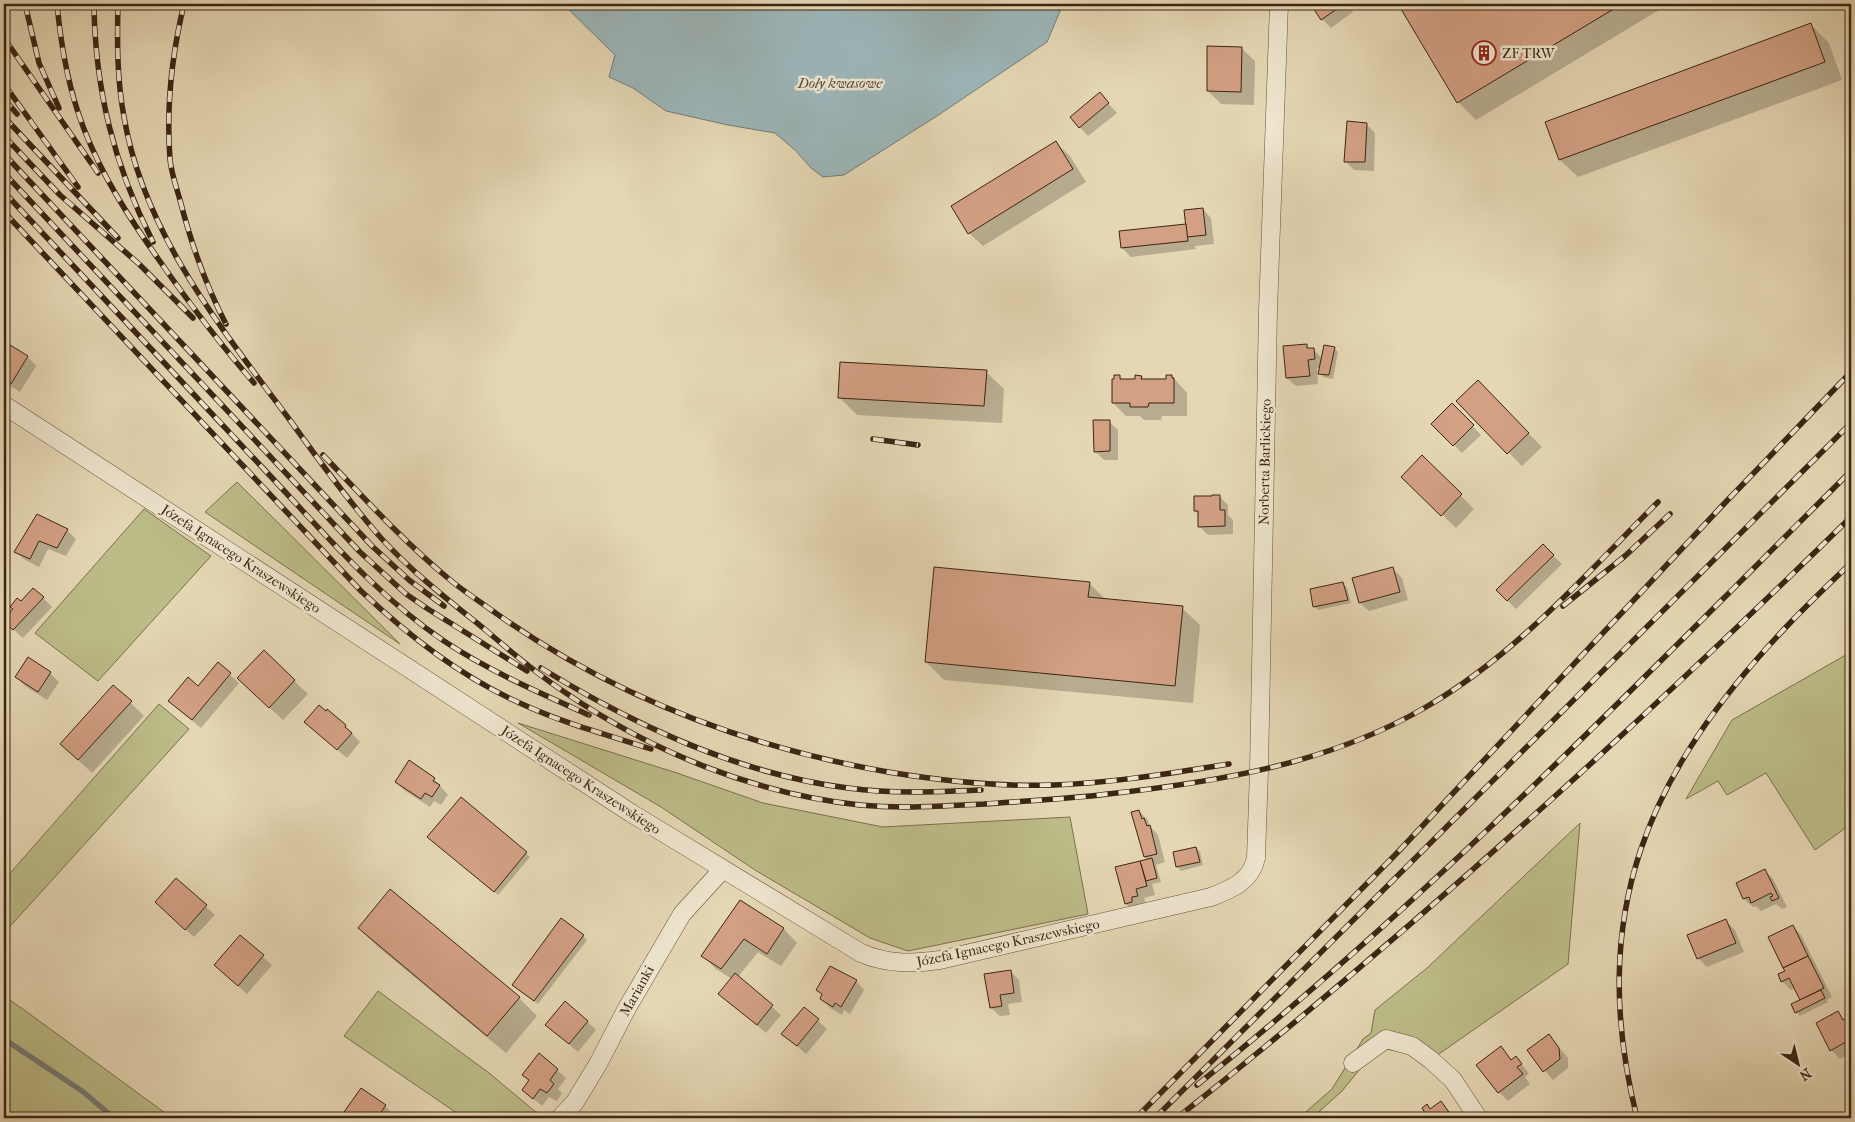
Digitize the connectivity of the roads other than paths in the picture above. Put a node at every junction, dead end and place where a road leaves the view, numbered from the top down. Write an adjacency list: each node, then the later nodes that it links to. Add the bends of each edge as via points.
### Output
1 (1279, 4): 4 (street, Norberta Barlickiego, via 1268,311 1256,858 1246,878 1230,890)
2 (4, 405): 3 (street, Józefa Ignacego Kraszewskiego)
3 (722, 870): 4 (street, Józefa Ignacego Kraszewskiego, via 861,953 903,963 962,955); 6 (street, Marianki, via 682,914 598,1064)
4 (1211, 897)
5 (1353, 1063): 7 (street, via 1386,1040 1412,1046 1453,1080)
6 (560, 1118)
7 (1478, 1118)

